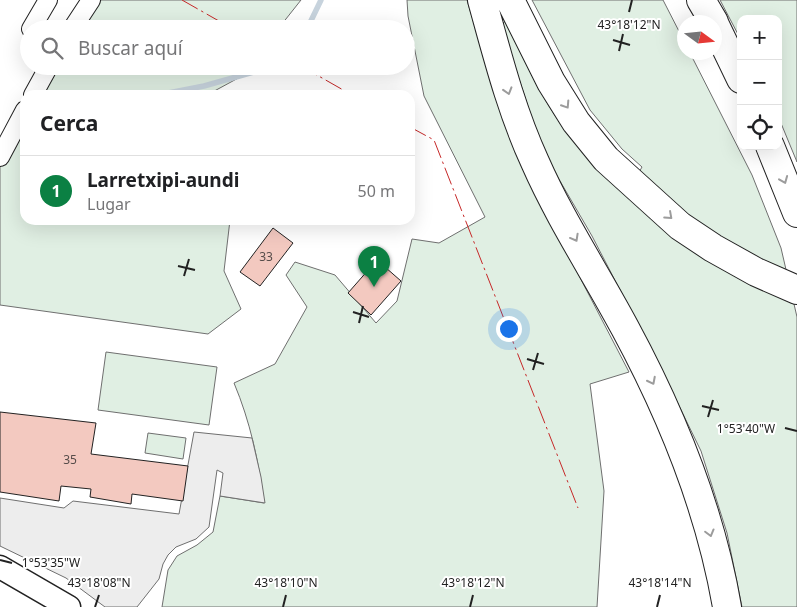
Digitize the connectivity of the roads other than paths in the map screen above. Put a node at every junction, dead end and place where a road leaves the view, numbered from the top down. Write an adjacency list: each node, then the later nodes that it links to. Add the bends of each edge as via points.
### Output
1 (48, 0): 7 (street)
2 (91, 0): 8 (street)
3 (482, 0): 20 (highway, one-way to 20, via 514,108 534,161 625,328 685,454 708,525)
4 (510, 0): 17 (highway, one-way to 17, via 551,82 576,122 606,159 680,226 756,272)
5 (701, 0): 6 (highway)
6 (709, 15)
7 (36, 20)
8 (78, 20)
9 (722, 40): 10 (highway)
10 (737, 71)
11 (44, 75): 12 (street)
12 (36, 90)
13 (20, 119): 15 (street)
14 (772, 150): 16 (highway, one-way to 16)
15 (0, 157)
16 (797, 213)
17 (797, 290)
18 (0, 568): 19 (street)
19 (69, 607)
20 (727, 607)

